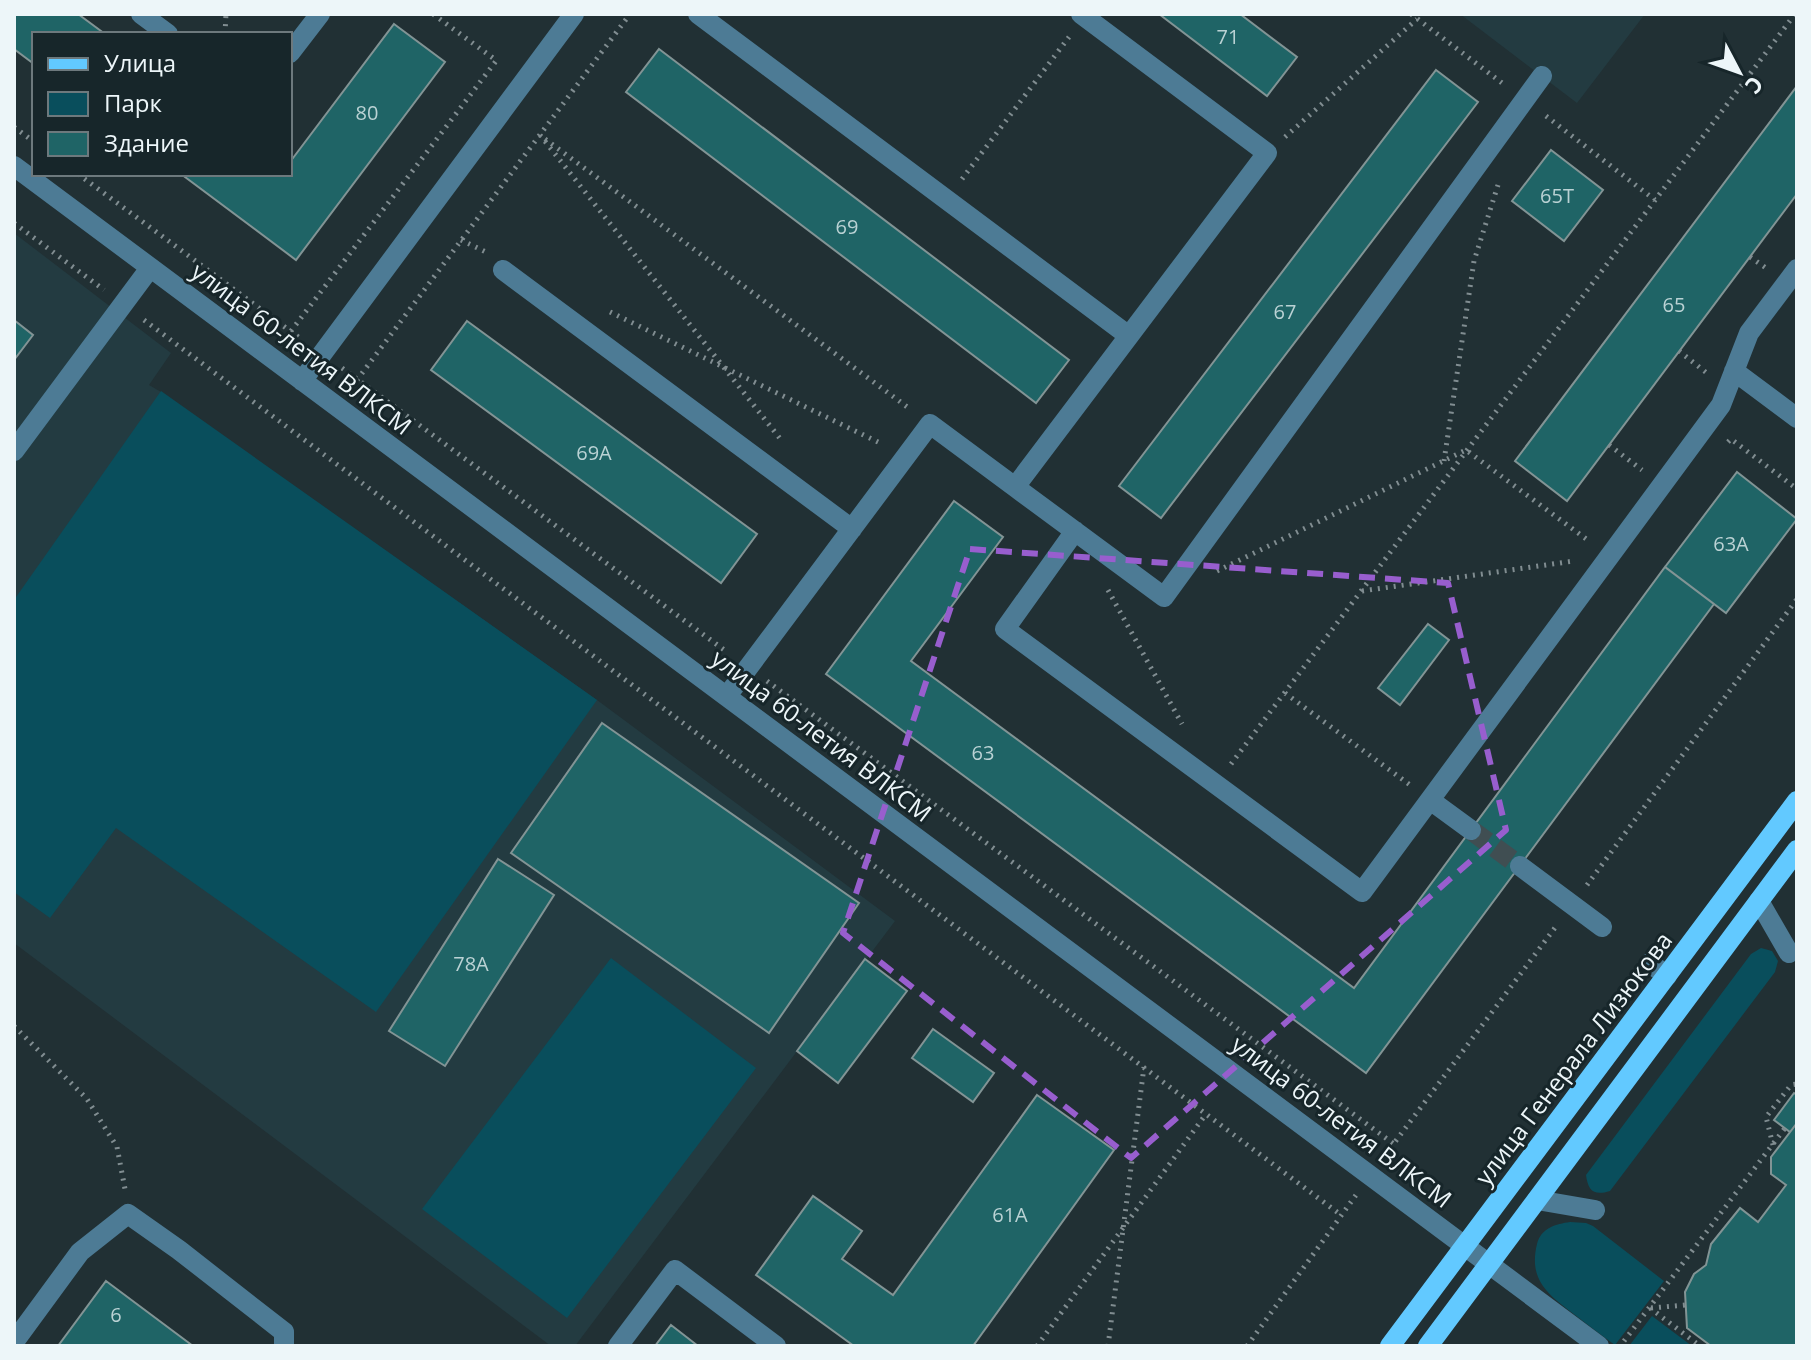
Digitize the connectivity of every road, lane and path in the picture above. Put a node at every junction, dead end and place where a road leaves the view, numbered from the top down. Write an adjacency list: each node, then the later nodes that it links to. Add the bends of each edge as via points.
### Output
1 (141, 14): 10 (street)
2 (320, 14): 11 (street)
3 (433, 14): 12 (path)
4 (574, 14): 14 (street)
5 (630, 14): 16 (path)
6 (698, 14): 21 (street)
7 (1795, 14): 40 (path)
8 (1083, 15): 18 (street); 21 (path)
9 (1417, 19): 18 (path)
10 (165, 32)
11 (292, 50)
12 (496, 61): 14 (path); 30 (path)
13 (1542, 76): 49 (street, via 1164,597)
14 (524, 81): 35 (street)
15 (14, 127): 17 (path)
16 (540, 135): 23 (path); 32 (path); 37 (path)
17 (32, 140)
18 (1267, 153): 31 (street)
19 (14, 166): 25 (street, улица 60-летия ВЛКСМ)
20 (1502, 173): 44 (path, via 1474,261)
21 (947, 200): 31 (street)
22 (14, 223): 28 (path)
23 (461, 240): 24 (path); 34 (path)
24 (489, 254)
25 (150, 268): 28 (street); 35 (street, улица 60-летия ВЛКСМ)
26 (1797, 269): 33 (street, via 1749,333)
27 (503, 270): 48 (street)
28 (123, 304): 42 (street); 71 (path)
29 (599, 307): 32 (path)
30 (291, 331)
31 (1129, 336): 46 (street)
32 (724, 368): 38 (path); 43 (path)
33 (1734, 371): 36 (street); 45 (street, via 1721,405)
34 (357, 380)
35 (302, 381): 56 (street, улица 60-летия ВЛКСМ)
36 (1797, 418)
37 (930, 424): 43 (street); 46 (street)
38 (783, 442)
39 (1609, 445): 45 (path)
40 (1466, 450): 44 (path); 50 (path); 53 (path)
41 (1722, 450): 47 (path, via 1731,439)
42 (14, 451)
43 (906, 456): 48 (street)
44 (1444, 461): 51 (path)
45 (1662, 485): 50 (street)
46 (1015, 487): 49 (street)
47 (1797, 489)
48 (852, 529): 56 (street)
49 (1075, 531): 58 (street, via 1005,629)
50 (1610, 556): 53 (path); 59 (street)
51 (1206, 576)
52 (1105, 585): 57 (path)
53 (1361, 591): 55 (path)
54 (1797, 599): 65 (path)
55 (1285, 693): 58 (path); 59 (path)
56 (727, 696): 76 (street, улица 60-летия ВЛКСМ)
57 (1186, 731)
58 (1216, 785): 59 (street, via 1362,892)
59 (1430, 800): 61 (street)
60 (1797, 801): 69 (main road, улица Генерала Лизюкова)
61 (1471, 830)
62 (1797, 850): 64 (main road)
63 (1520, 866): 65 (street)
64 (1759, 901): 67 (street); 77 (main road)
65 (1572, 905): 66 (street); 76 (path)
66 (1602, 927)
67 (1789, 953)
68 (1650, 963): 69 (street)
69 (1667, 976): 82 (main road, улица Генерала Лизюкова)
70 (14, 1026): 79 (path, via 87,1099 117,1147)
71 (1144, 1067): 73 (path); 81 (path)
72 (1797, 1084): 75 (path, via 1766,1117)
73 (1206, 1114): 80 (path); 81 (path)
74 (1785, 1128): 75 (path)
75 (1773, 1146): 85 (path)
76 (1371, 1175): 80 (path); 82 (street, улица 60-летия ВЛКСМ)
77 (1537, 1200): 78 (street); 83 (main road)
78 (1595, 1210)
79 (128, 1214): 86 (street, via 80,1252); 87 (street, via 284,1332)
80 (1341, 1215): 92 (path)
81 (1123, 1227): 90 (path); 91 (path)
82 (1466, 1246): 83 (street, улица 60-летия ВЛКСМ); 93 (main road, улица Генерала Лизюкова)
83 (1488, 1264): 94 (main road); 95 (street, улица 60-летия ВЛКСМ)
84 (1686, 1305): 85 (path)
85 (1650, 1308): 96 (path); 97 (path)
86 (18, 1329)
87 (284, 1346)
88 (618, 1346): 89 (street, via 675,1270)
89 (776, 1346)
90 (1037, 1346)
91 (1108, 1346)
92 (1247, 1346)
93 (1390, 1346)
94 (1428, 1346)
95 (1599, 1346)
96 (1621, 1346)
97 (1700, 1346)

